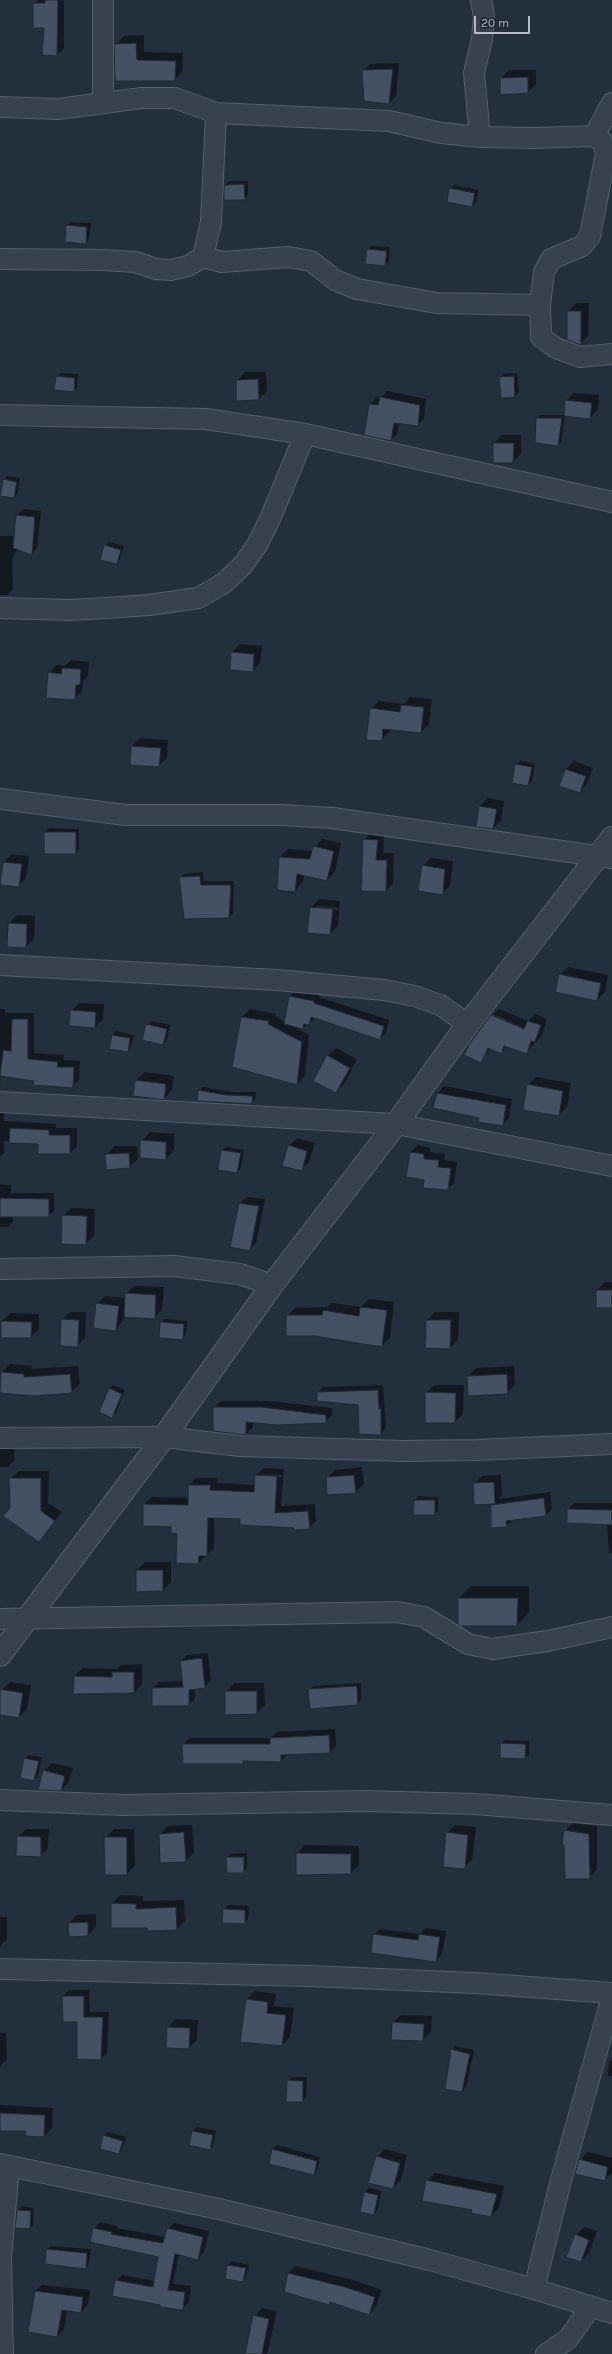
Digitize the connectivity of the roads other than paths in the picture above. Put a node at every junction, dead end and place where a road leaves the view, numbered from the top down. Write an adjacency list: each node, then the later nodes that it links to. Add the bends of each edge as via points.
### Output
1 (103, 0): 3 (street)
2 (481, 0): 8 (street, via 484,16 482,39 474,73)
3 (103, 102): 5 (street, via 58,109); 6 (street, via 175,98)
4 (612, 103): 7 (street)
5 (0, 107)
6 (216, 113): 8 (street, via 389,121 441,133); 9 (street, via 211,222)
7 (594, 136): 8 (street); 11 (street, via 602,141 606,153 590,236 582,246 551,259 544,272)
8 (480, 137)
9 (203, 257): 10 (street, via 188,266 172,270 156,269 135,262); 11 (street, via 222,262 288,257 311,261 335,280 357,289 437,303)
10 (0, 259)
11 (540, 305): 12 (street, via 541,337 556,348 580,357)
12 (612, 354)
13 (0, 415): 14 (street, via 206,419)
14 (305, 434): 15 (street); 16 (street, via 257,545 243,565 224,583 198,598 149,606 54,610)
15 (612, 502)
16 (0, 608)
17 (0, 799): 19 (street, via 126,816 282,815 332,818)
18 (612, 838): 19 (street)
19 (605, 857): 21 (street)
20 (0, 965): 21 (street, via 277,980 384,990 415,996 440,1005)
21 (468, 1024): 23 (street)
22 (0, 1102): 23 (street)
23 (396, 1124): 24 (street); 26 (street)
24 (612, 1166)
25 (0, 1269): 26 (street, via 174,1266 240,1274)
26 (272, 1285): 27 (street)
27 (164, 1437): 28 (street); 29 (street, via 240,1446 403,1451); 31 (street)
28 (0, 1438)
29 (612, 1444)
30 (0, 1619): 31 (street)
31 (27, 1619): 32 (street, via 397,1612 424,1617 468,1644 492,1649 548,1641); 33 (street)
32 (612, 1627)
33 (0, 1655)
34 (0, 1800): 35 (street, via 124,1805 364,1801 475,1804)
35 (612, 1816)
36 (0, 1969): 37 (street, via 317,1976 475,1983)
37 (612, 1993)
38 (612, 1997): 40 (street, via 561,2180)
39 (4, 2165): 40 (street, via 219,2209 430,2260); 44 (street, via 1,2258)
40 (534, 2289): 41 (street)
41 (590, 2308): 42 (street); 43 (street)
42 (612, 2314)
43 (568, 2347): 45 (street)
44 (3, 2354)
45 (546, 2354)

